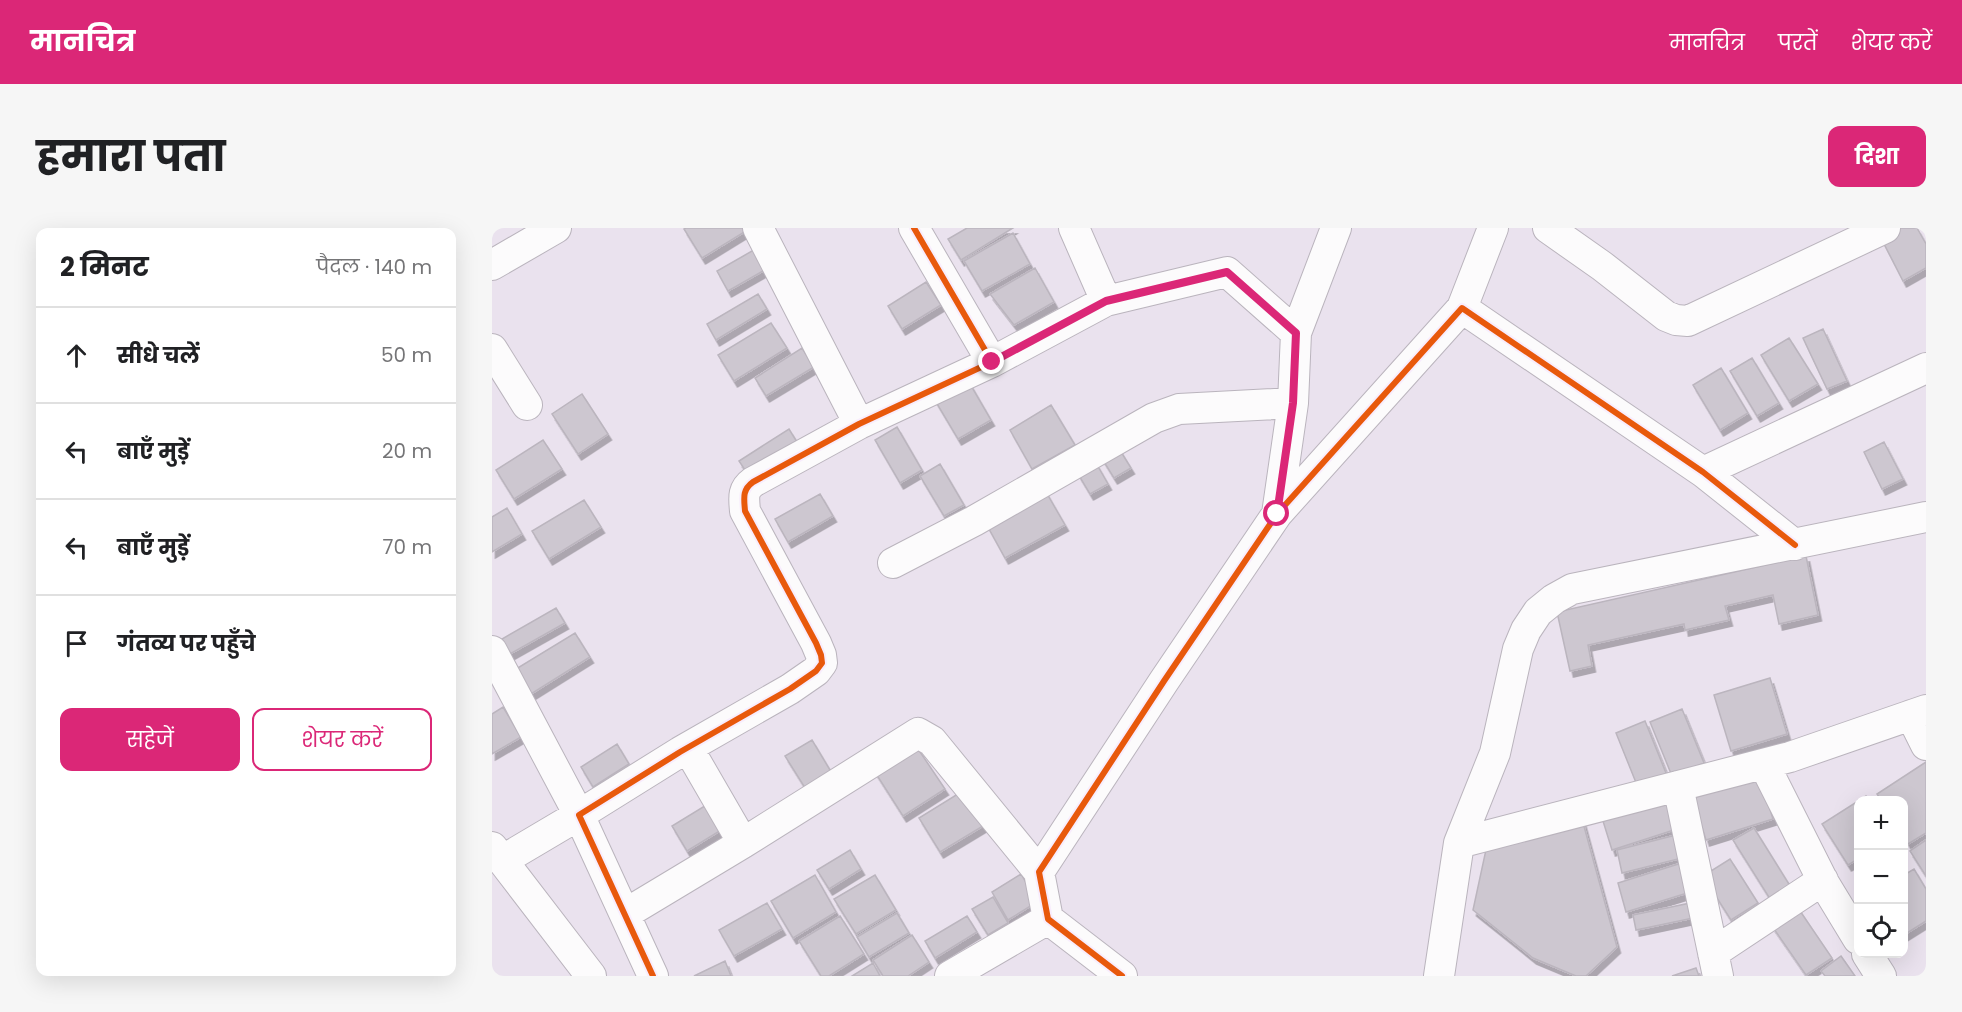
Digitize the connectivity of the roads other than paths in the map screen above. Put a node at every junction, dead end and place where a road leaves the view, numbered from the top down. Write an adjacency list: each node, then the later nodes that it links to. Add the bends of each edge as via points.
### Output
1 (556, 228): 9 (street)
2 (758, 228): 18 (street)
3 (914, 228): 14 (street)
4 (1074, 228): 10 (street)
5 (1336, 228): 12 (street)
6 (1492, 228): 11 (street)
7 (1548, 228): 8 (street, via 1666,316 1688,321)
8 (1885, 228)
9 (492, 265)
10 (1106, 301): 12 (street, via 1227,272); 14 (street)
11 (1462, 308): 19 (street); 20 (street)
12 (1296, 333): 16 (street)
13 (492, 349): 17 (street)
14 (992, 362): 18 (street)
15 (1926, 368): 19 (street)
16 (1293, 403): 20 (street); 23 (street, via 1179,409 1154,418)
17 (527, 405)
18 (859, 424): 27 (street, via 753,482 744,493 745,511 816,643 822,663 790,689)
19 (1703, 472): 22 (street)
20 (1277, 514): 34 (street)
21 (1926, 517): 22 (street)
22 (1795, 545): 32 (street, via 1572,589 1538,612 1518,649 1495,753)
23 (893, 564)
24 (493, 657): 30 (street)
25 (1918, 713): 26 (street); 28 (street)
26 (1926, 745)
27 (688, 748): 30 (street); 31 (street)
28 (1764, 764): 29 (street); 35 (street)
29 (1678, 786): 32 (street); 40 (street)
30 (579, 815): 33 (street); 36 (street)
31 (743, 843): 34 (street, via 918,733 932,741); 36 (street)
32 (1459, 843): 45 (street)
33 (497, 854): 41 (street)
34 (1040, 872): 37 (street)
35 (1823, 880): 38 (street); 40 (street)
36 (625, 914): 42 (street)
37 (1048, 918): 43 (street); 44 (street)
38 (1854, 932)
39 (1870, 958): 46 (street)
40 (1715, 964)
41 (591, 976)
42 (653, 976)
43 (950, 976)
44 (1122, 976)
45 (1438, 976)
46 (1881, 976)

